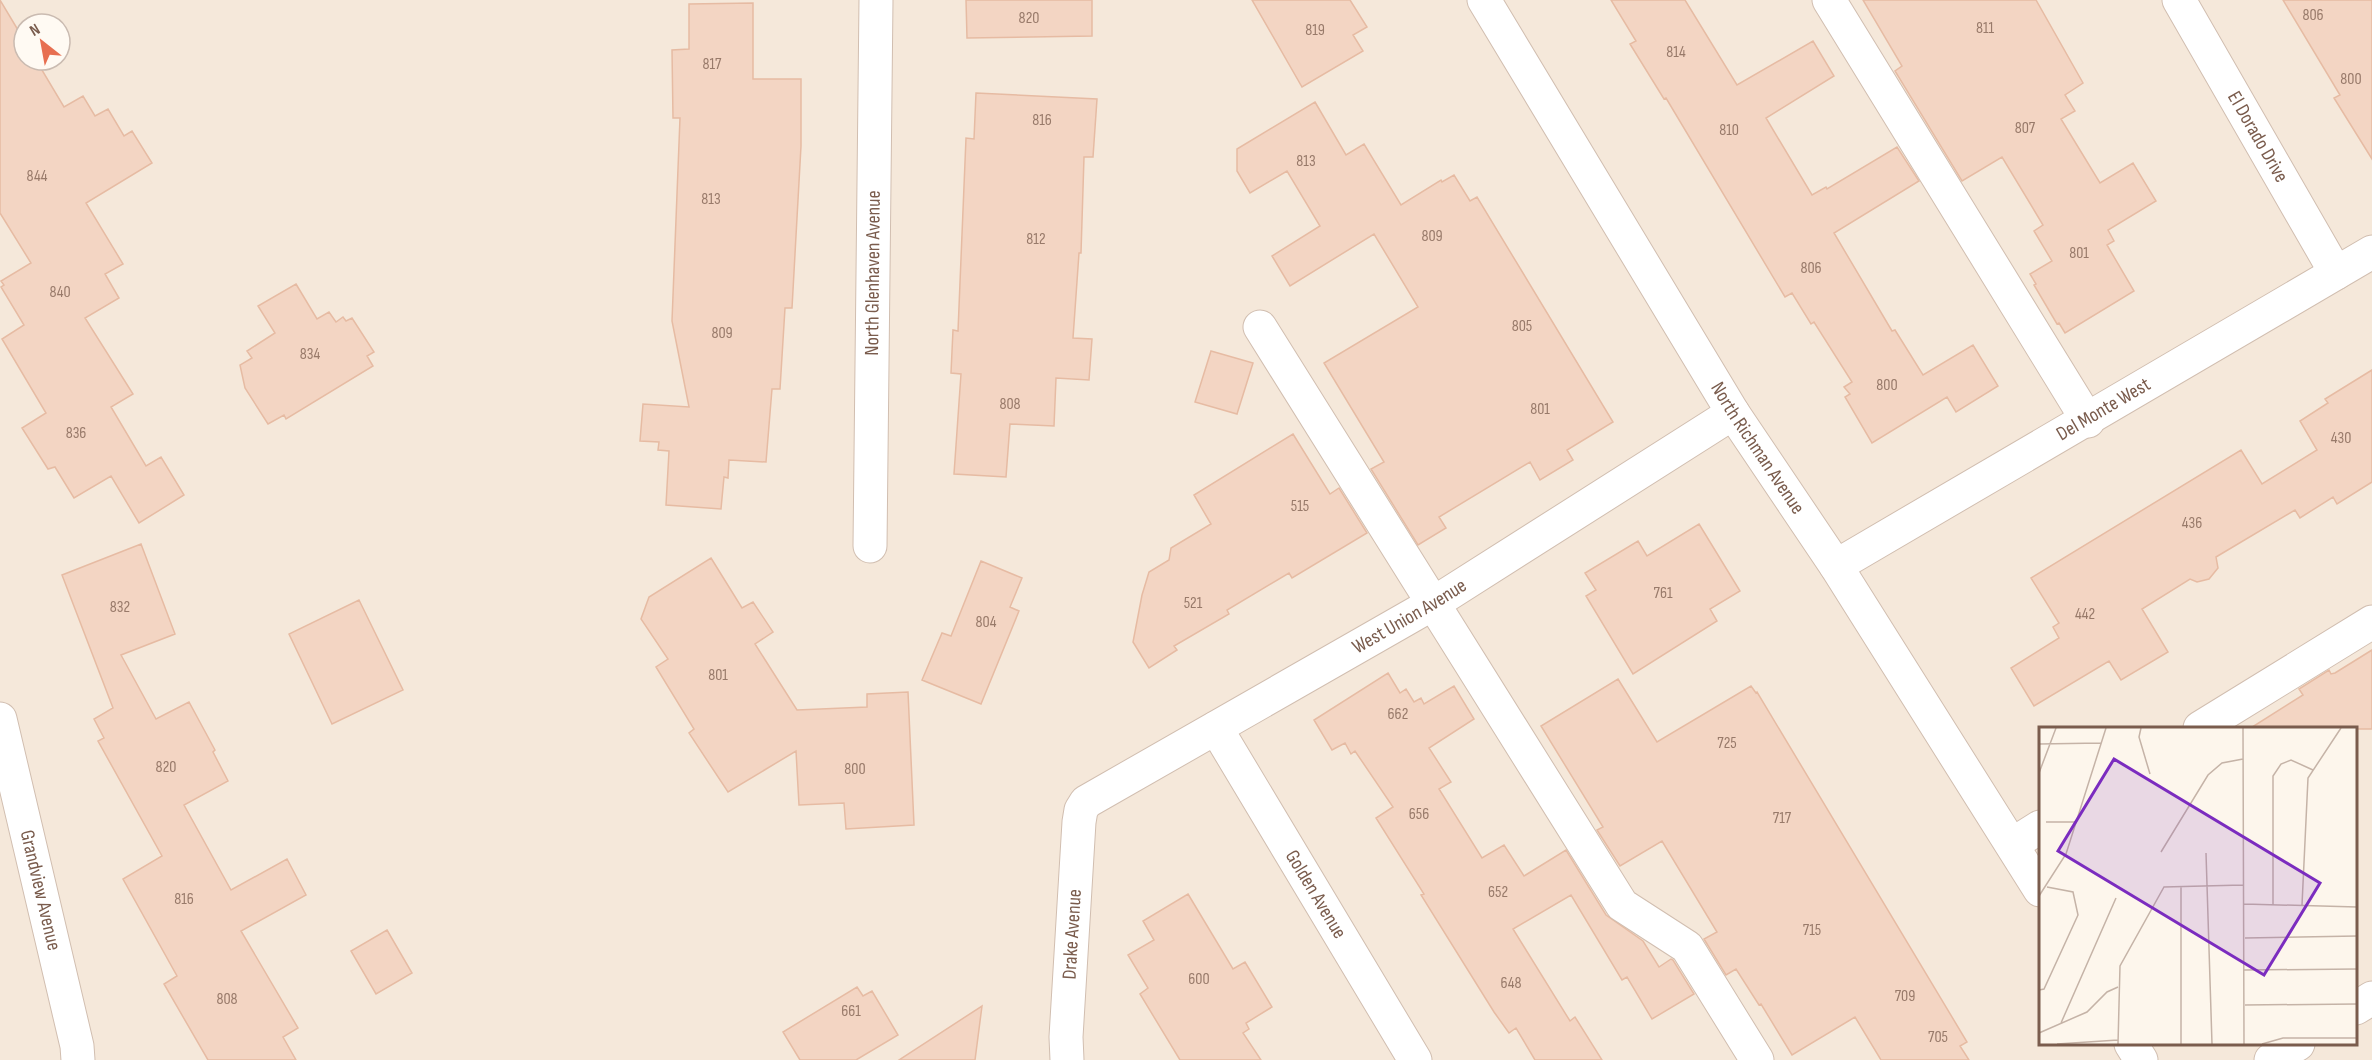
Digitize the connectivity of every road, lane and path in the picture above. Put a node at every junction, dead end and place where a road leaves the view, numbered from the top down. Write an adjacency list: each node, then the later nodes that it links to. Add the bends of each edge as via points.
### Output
1 (876, 0): 10 (street, North Glenhaven Avenue)
2 (1484, 0): 8 (street, North Richman Avenue)
3 (1829, 0): 9 (street)
4 (2179, 0): 6 (street, El Dorado Drive)
5 (2372, 252): 6 (street, Del Monte West)
6 (2336, 273): 9 (street, Del Monte West)
7 (1260, 327): 12 (street)
8 (1733, 412): 11 (street, North Richman Avenue); 12 (street, West Union Avenue)
9 (2088, 421): 11 (street, Del Monte West)
10 (870, 546)
11 (1836, 566): 18 (street, North Richman Avenue)
12 (1434, 603): 16 (street, West Union Avenue); 27 (street, via 1622,905 1687,947)
13 (2372, 622): 15 (street)
14 (0, 719): 24 (street, Grandview Avenue)
15 (2203, 727)
16 (1216, 728): 17 (street, West Union Avenue, via 1093,797); 26 (street, Golden Avenue)
17 (1082, 810): 25 (street, Drake Avenue)
18 (2027, 835): 19 (street, North Richman Avenue)
19 (2039, 886)
20 (2372, 998): 21 (street)
21 (2357, 1007)
22 (2132, 1045): 28 (street)
23 (2296, 1045): 29 (street)
24 (78, 1060)
25 (1067, 1060)
26 (1414, 1060)
27 (1757, 1060)
28 (2141, 1060)
29 (2271, 1060)

